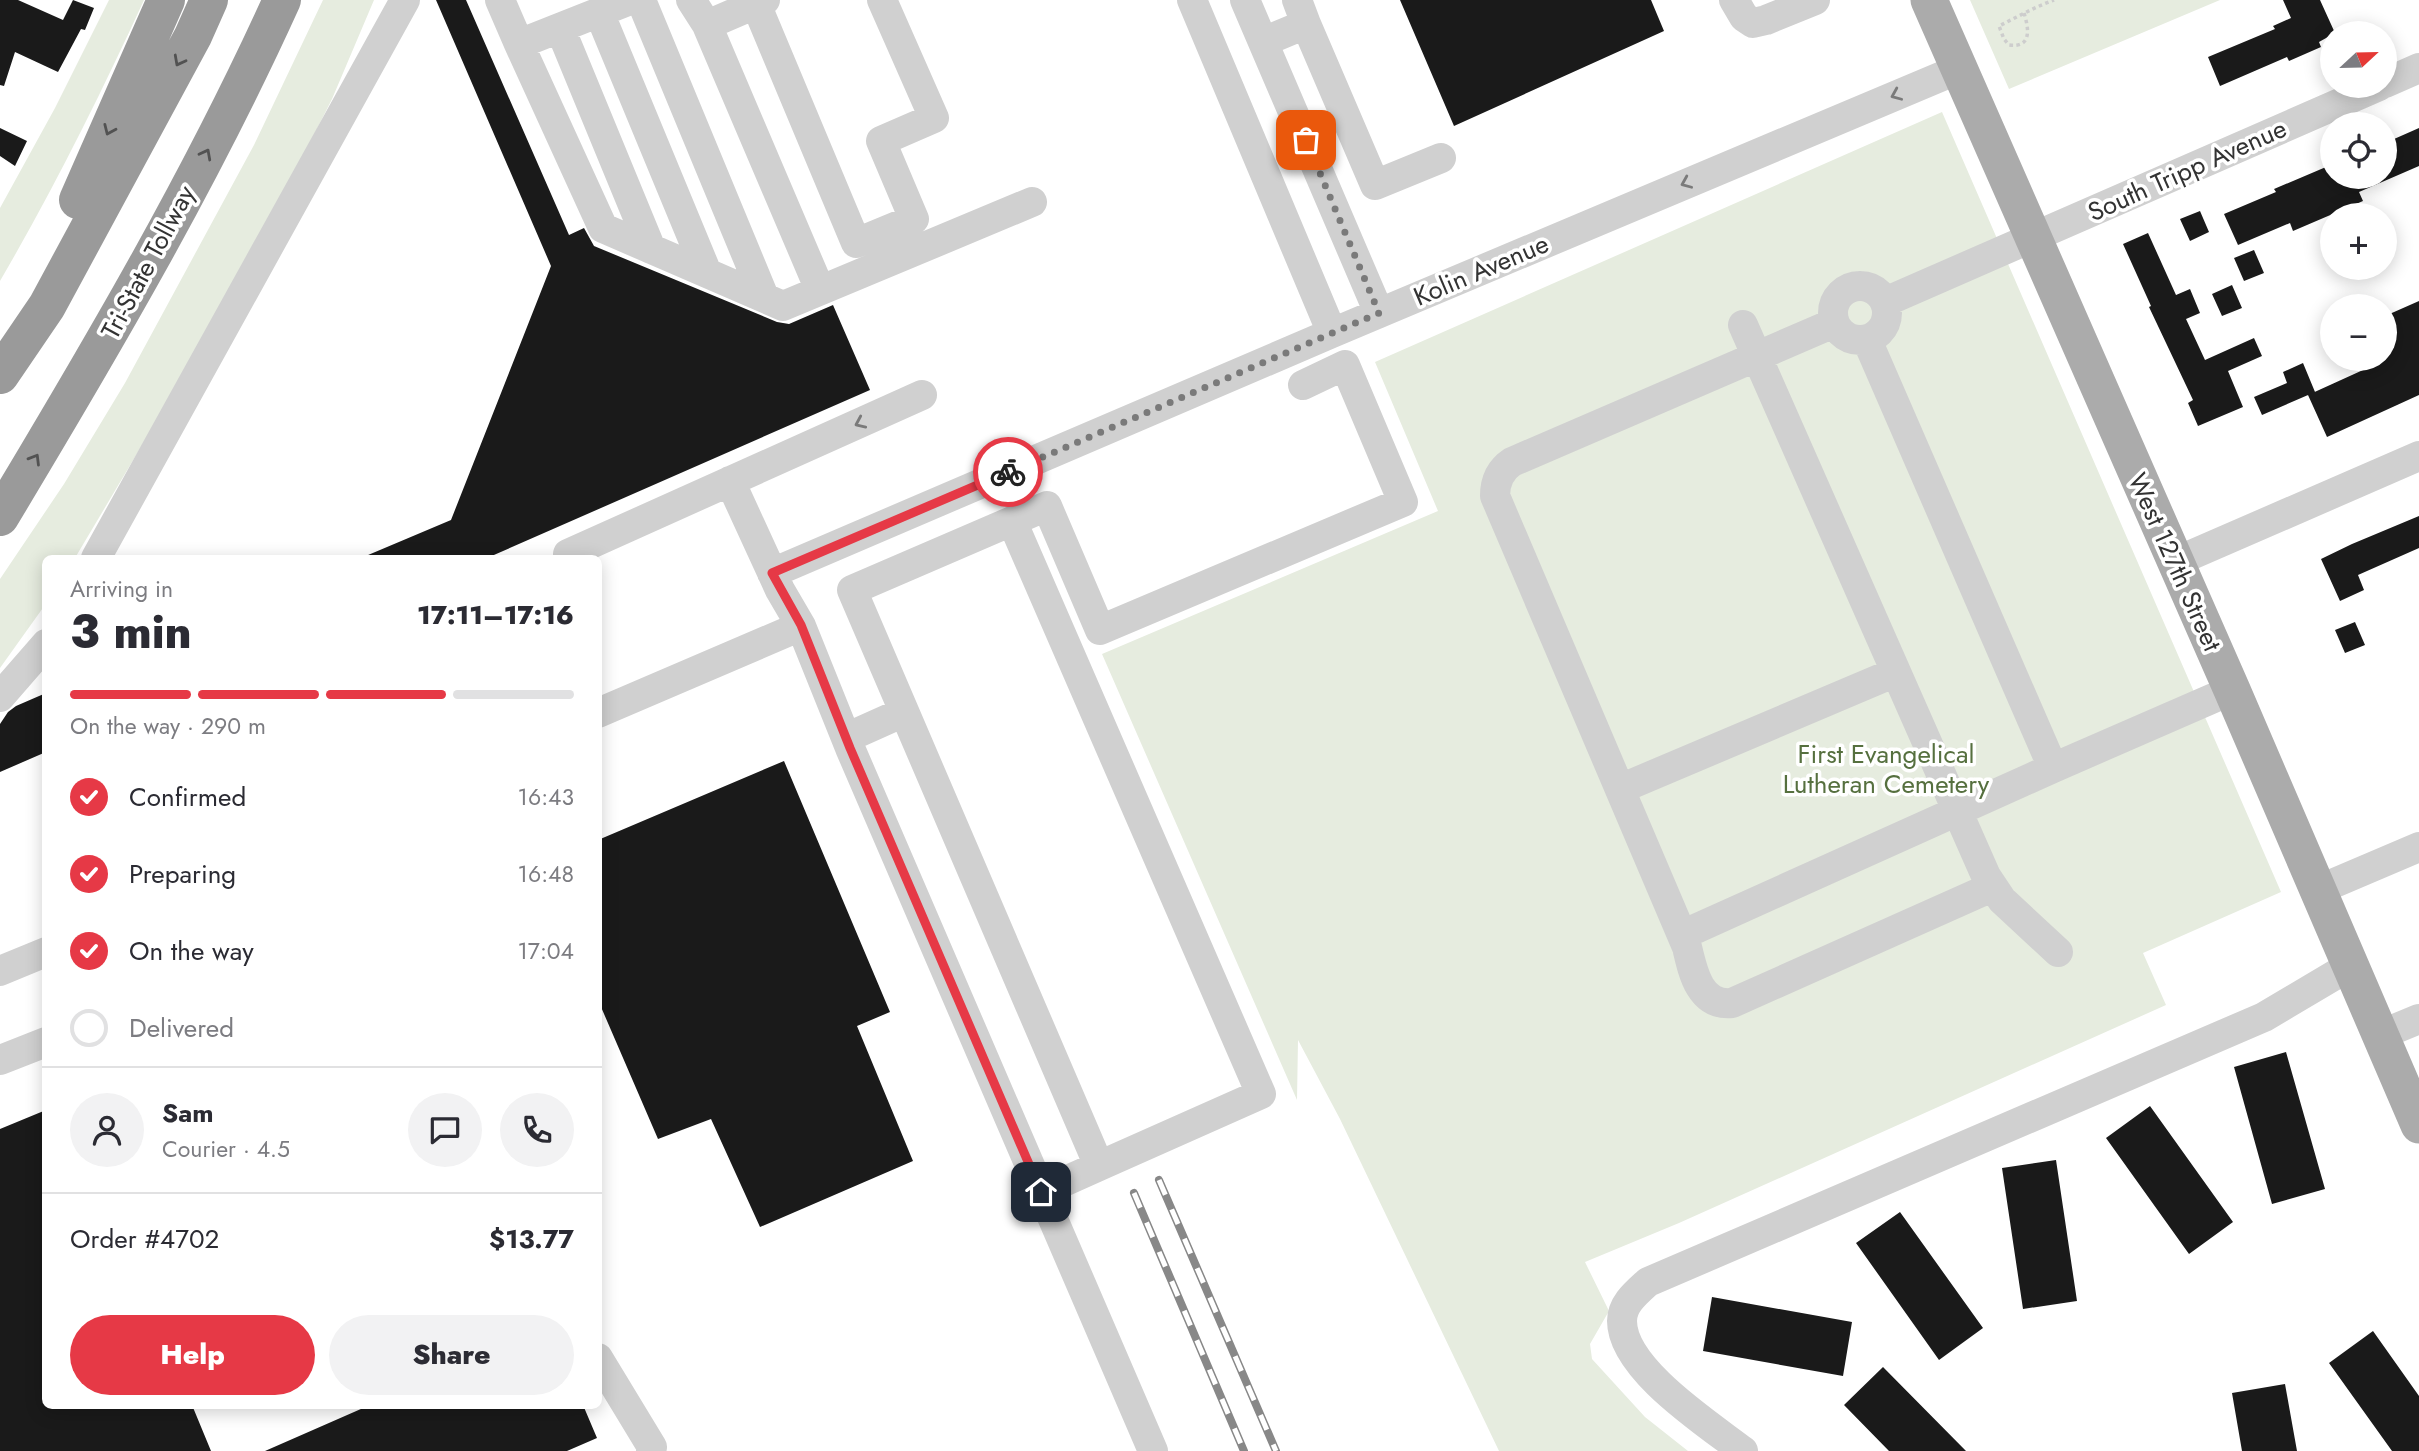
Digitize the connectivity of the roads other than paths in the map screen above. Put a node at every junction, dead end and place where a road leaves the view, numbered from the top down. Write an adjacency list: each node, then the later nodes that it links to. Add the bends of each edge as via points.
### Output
1 (166, 0): 40 (highway, one-way to 40)
2 (209, 0): 40 (highway, one-way to 40, via 47,306)
3 (282, 0): 45 (highway, Tri-State Tollway, one-way to 3, via 94,361 242,89)
4 (405, 0): 48 (street)
5 (500, 0): 21 (street)
6 (630, 0): 16 (street)
7 (641, 0): 32 (street)
8 (691, 0): 18 (street)
9 (882, 0): 14 (street, via 934,118 881,141 914,219 856,243)
10 (1192, 0): 37 (street)
11 (1245, 0): 20 (street)
12 (1734, 0): 15 (street, via 1753,23)
13 (1929, 0): 23 (main road, West 127th Street)
14 (760, 2): 18 (street)
15 (1803, 2)
16 (599, 12): 19 (street); 30 (street)
17 (1302, 12): 20 (street); 26 (street, via 1376,185)
18 (707, 25): 31 (street)
19 (560, 28): 21 (street); 29 (street)
20 (1263, 42): 34 (street)
21 (519, 44): 29 (street, via 603,228)
22 (2419, 68): 24 (street)
23 (1959, 69): 28 (main road, West 127th Street); 34 (street, Kolin Avenue, one-way to 34)
24 (2398, 77)
25 (2352, 98): 28 (street, South Tripp Avenue)
26 (1441, 158)
27 (1032, 202): 31 (street)
28 (2034, 238): 33 (street, South Tripp Avenue); 49 (main road, West 127th Street)
29 (651, 249): 30 (street)
30 (707, 273): 32 (street)
31 (820, 290): 32 (street, via 783,306)
32 (764, 297)
33 (1885, 302): 35 (street, via 1872,288 1854,286 1838,297); 38 (street, via 1884,326)
34 (1379, 313): 37 (street, Kolin Avenue)
35 (1834, 323): 38 (street, via 1843,335); 39 (street)
36 (1743, 325): 39 (street)
37 (1332, 332): 50 (street, Kolin Avenue)
38 (1867, 340): 59 (street)
39 (1757, 356): 53 (street); 60 (street, via 1512,462 1495,485 1495,496)
40 (4, 368)
41 (1303, 385): 46 (street, via 1345,365 1403,502 1100,630 1047,506)
42 (922, 395): 44 (street, one-way to 44)
43 (2419, 456): 49 (street)
44 (730, 481): 47 (street); 50 (street)
45 (0, 517)
46 (1012, 521): 57 (street, via 852,590); 75 (street, via 1261,1094)
47 (568, 554)
48 (98, 555)
49 (2175, 562): 54 (main road, West 127th Street)
50 (772, 573): 51 (street)
51 (801, 625): 56 (street); 58 (street)
52 (42, 650): 55 (street)
53 (1896, 672): 60 (street); 61 (street)
54 (2232, 691): 59 (street); 64 (main road, West 127th Street)
55 (0, 697)
56 (602, 711)
57 (904, 712): 58 (street); 75 (street)
58 (846, 738): 76 (street)
59 (2053, 768): 61 (street)
60 (1620, 789): 65 (street)
61 (1957, 811): 63 (street); 65 (street)
62 (2419, 847): 64 (street)
63 (1992, 887): 65 (street, via 1732,1003 1706,996); 67 (street)
64 (2318, 890): 68 (main road, West 127th Street)
65 (1682, 935)
66 (42, 953): 69 (street)
67 (2058, 953)
68 (2350, 966): 71 (main road, West 127th Street); 80 (street, via 2264,1017 1648,1282 1624,1309 1622,1321 1632,1355 1672,1398)
69 (0, 971)
70 (2419, 1019): 71 (street)
71 (2380, 1035): 74 (main road, West 127th Street)
72 (42, 1044): 73 (street)
73 (0, 1060)
74 (2419, 1125)
75 (1099, 1166): 76 (street)
76 (1041, 1192): 79 (street)
77 (602, 1365): 78 (street)
78 (652, 1451)
79 (1153, 1451)
80 (1743, 1451)

